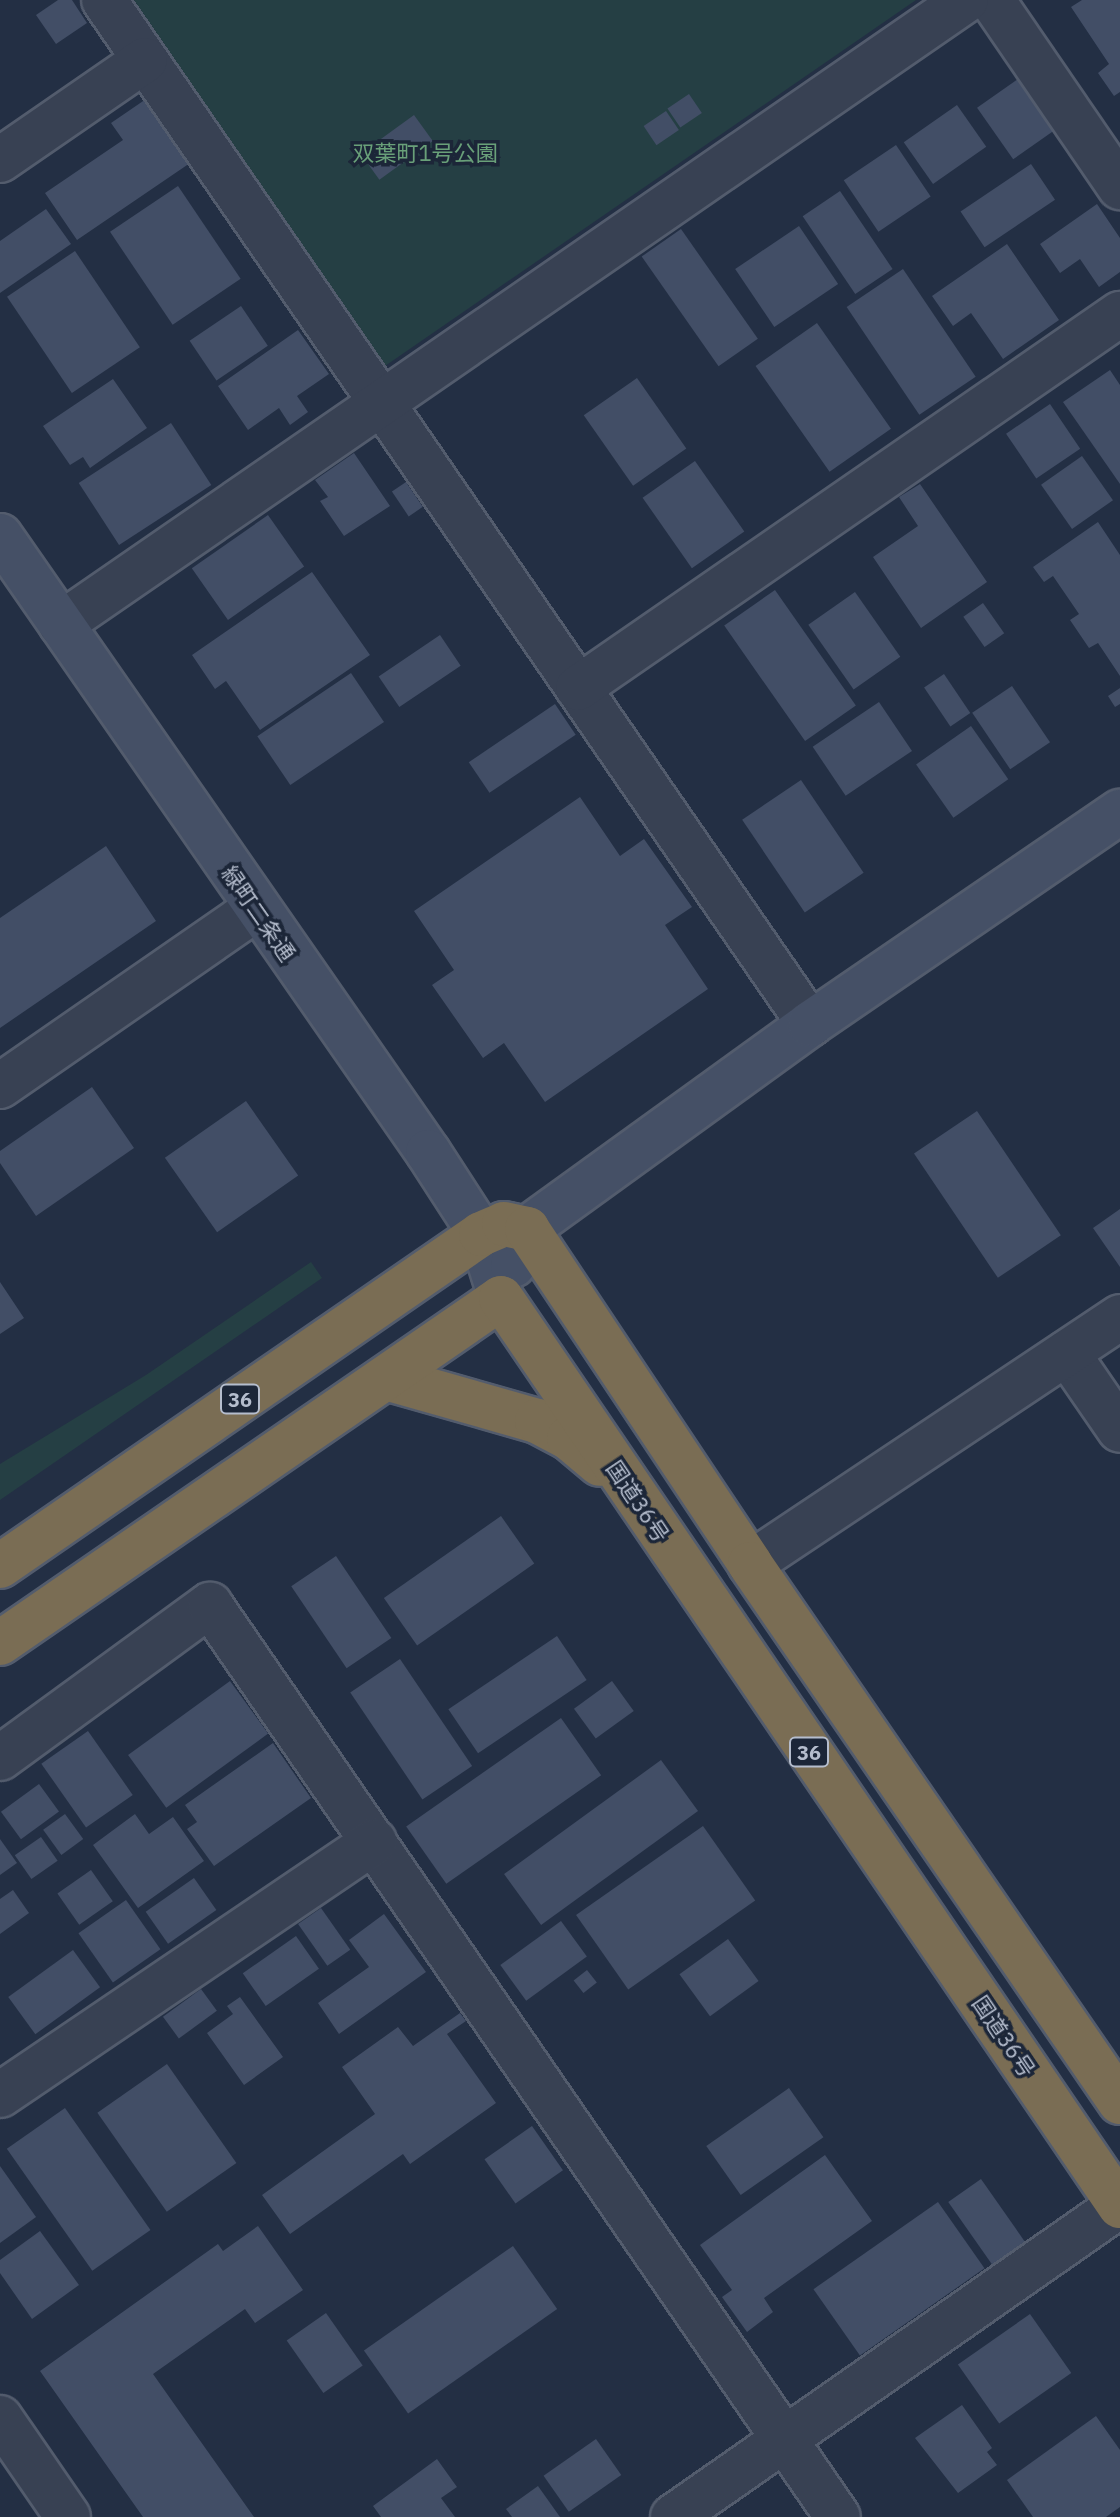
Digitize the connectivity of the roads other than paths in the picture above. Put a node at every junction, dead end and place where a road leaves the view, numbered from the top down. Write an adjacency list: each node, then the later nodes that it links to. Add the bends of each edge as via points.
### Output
1 (104, 0): 4 (street)
2 (966, 0): 8 (street)
3 (992, 0): 6 (street)
4 (145, 60): 5 (street); 8 (street)
5 (0, 160)
6 (1120, 187)
7 (1120, 314): 11 (street)
8 (382, 403): 10 (street); 11 (street)
9 (0, 536): 10 (street, 緑町二条通)
10 (61, 624): 13 (street, 緑町二条通)
11 (578, 688): 14 (street)
12 (1120, 812): 14 (street)
13 (256, 909): 15 (street); 17 (street, 緑町二条通)
14 (810, 1024): 16 (street)
15 (0, 1086)
16 (527, 1229): 17 (highway, 36, via 504,1224); 18 (street); 24 (highway, 36)
17 (481, 1234): 18 (street, 緑町二条通); 25 (highway, 36)
18 (501, 1298): 21 (highway); 23 (highway, 国道36号 / 36)
19 (1120, 1317): 20 (street)
20 (1067, 1353): 22 (street); 24 (street)
21 (386, 1378): 23 (highway, via 537,1421 569,1438); 26 (highway)
22 (1120, 1430)
23 (629, 1489): 31 (highway, 国道36号 / 36)
24 (750, 1564): 30 (highway, 36)
25 (0, 1566)
26 (0, 1643)
27 (0, 1758): 28 (street, via 210,1605)
28 (374, 1842): 29 (street); 33 (street)
29 (0, 2095)
30 (1120, 2102)
31 (1120, 2205): 33 (street)
32 (0, 2418): 34 (street)
33 (784, 2440): 35 (street); 36 (street)
34 (68, 2517)
35 (673, 2517)
36 (838, 2517)

